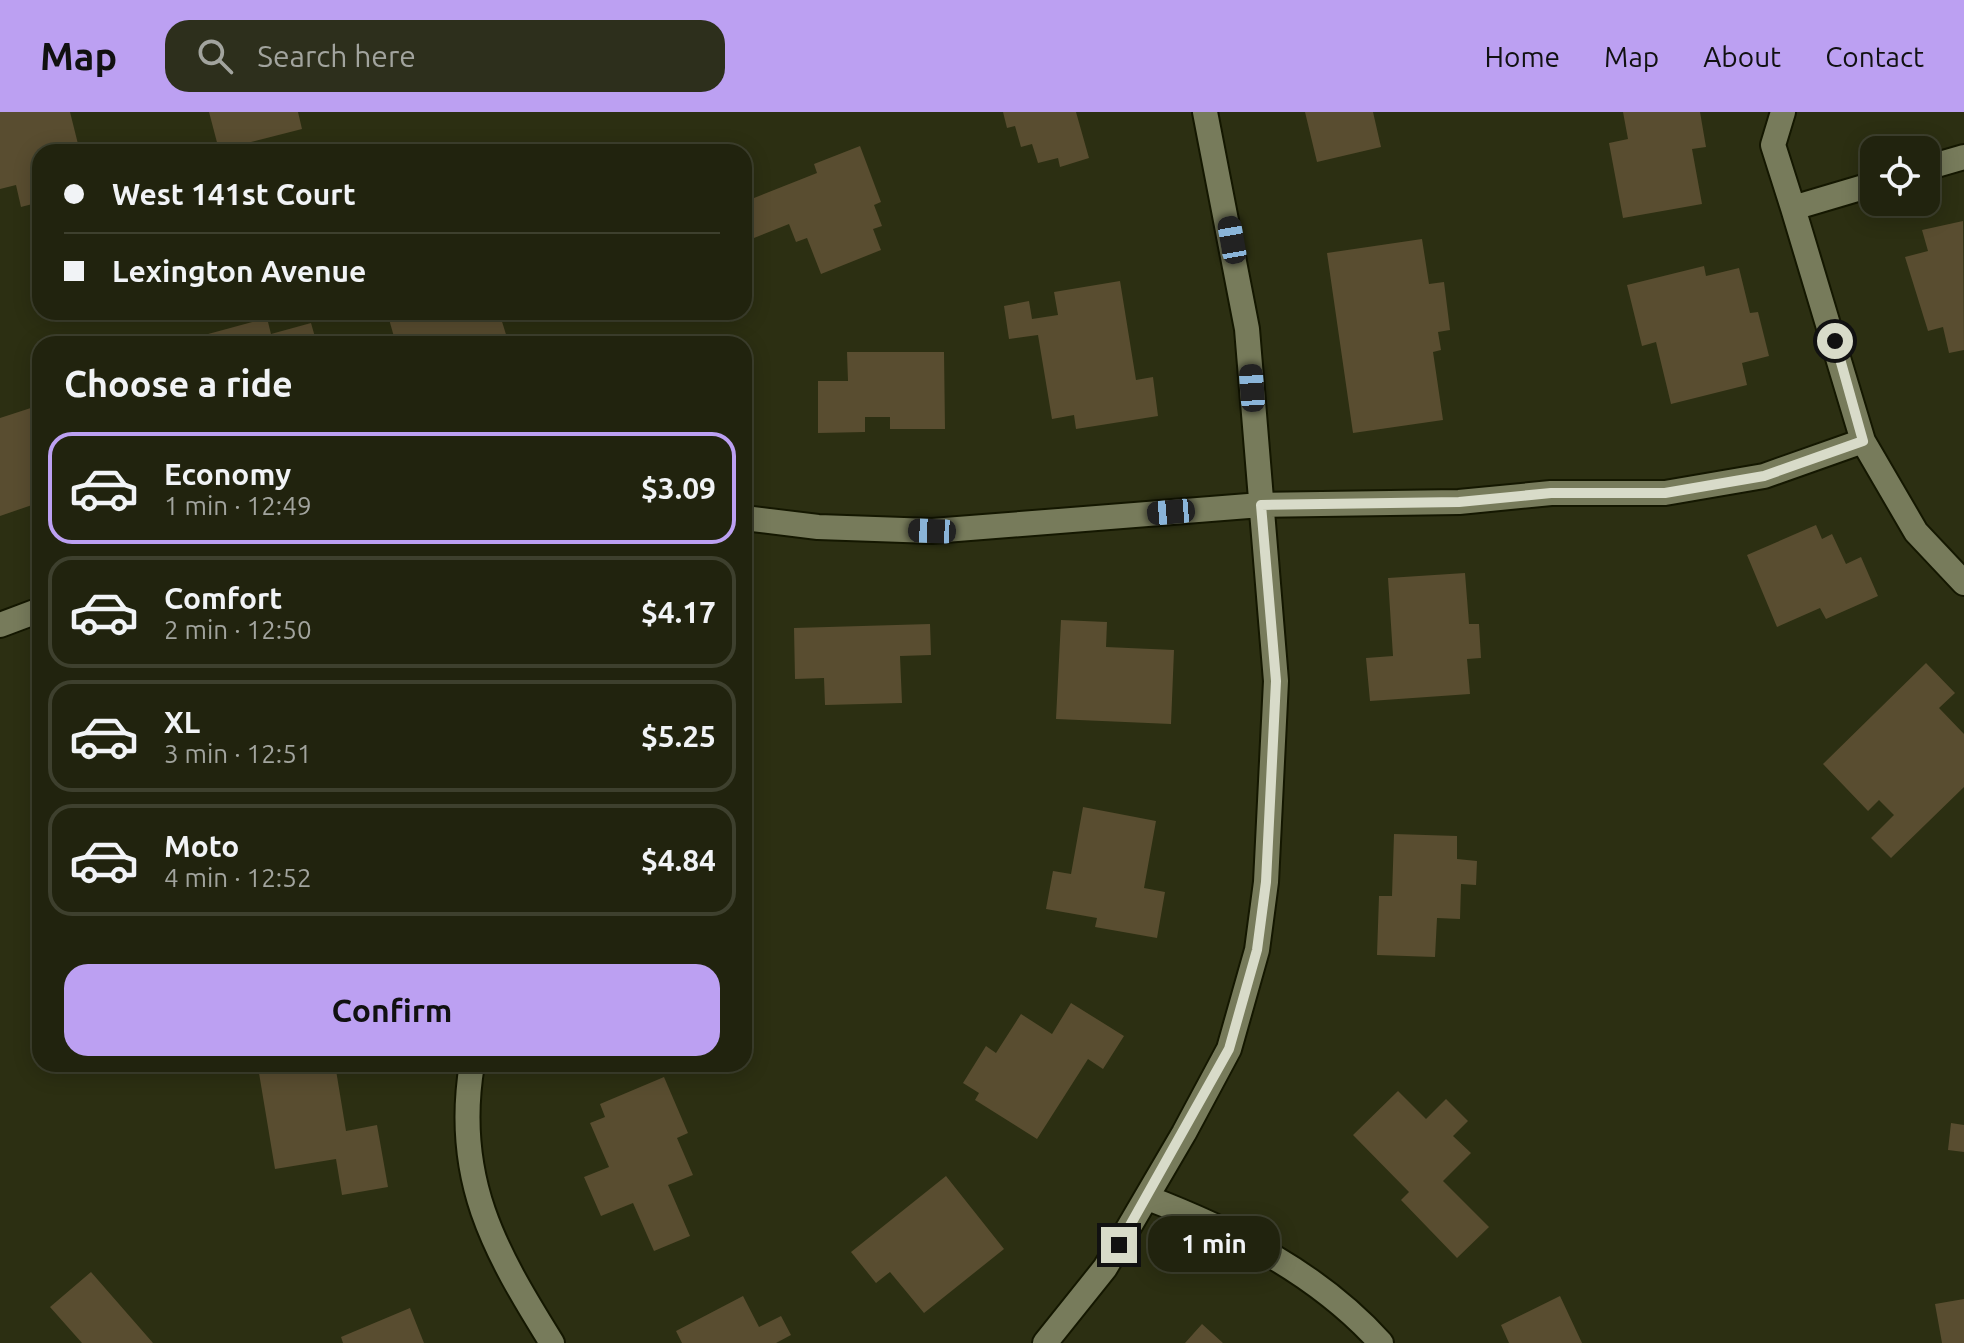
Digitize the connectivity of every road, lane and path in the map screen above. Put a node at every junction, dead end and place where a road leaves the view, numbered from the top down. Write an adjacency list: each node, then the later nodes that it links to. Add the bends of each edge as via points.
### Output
1 (1205, 112): 8 (street, via 1247,329)
2 (1783, 112): 6 (street, via 1773,145)
3 (1964, 157): 4 (street)
4 (1940, 164)
5 (1860, 188): 6 (street)
6 (1793, 208): 7 (street)
7 (1863, 441): 8 (street, via 1764,476 1665,493); 10 (street, via 1916,532)
8 (1261, 505): 9 (street, via 932,531); 14 (street, via 1276,681 1266,882 1257,950 1229,1049)
9 (752, 519)
10 (1964, 583)
11 (32, 613): 12 (street)
12 (0, 625)
13 (471, 1072): 15 (street, via 468,1143 479,1204 504,1266)
14 (1148, 1198): 16 (street, via 1105,1268); 17 (street, via 1207,1220 1279,1260 1338,1300)
15 (552, 1343)
16 (1045, 1343)
17 (1381, 1343)

